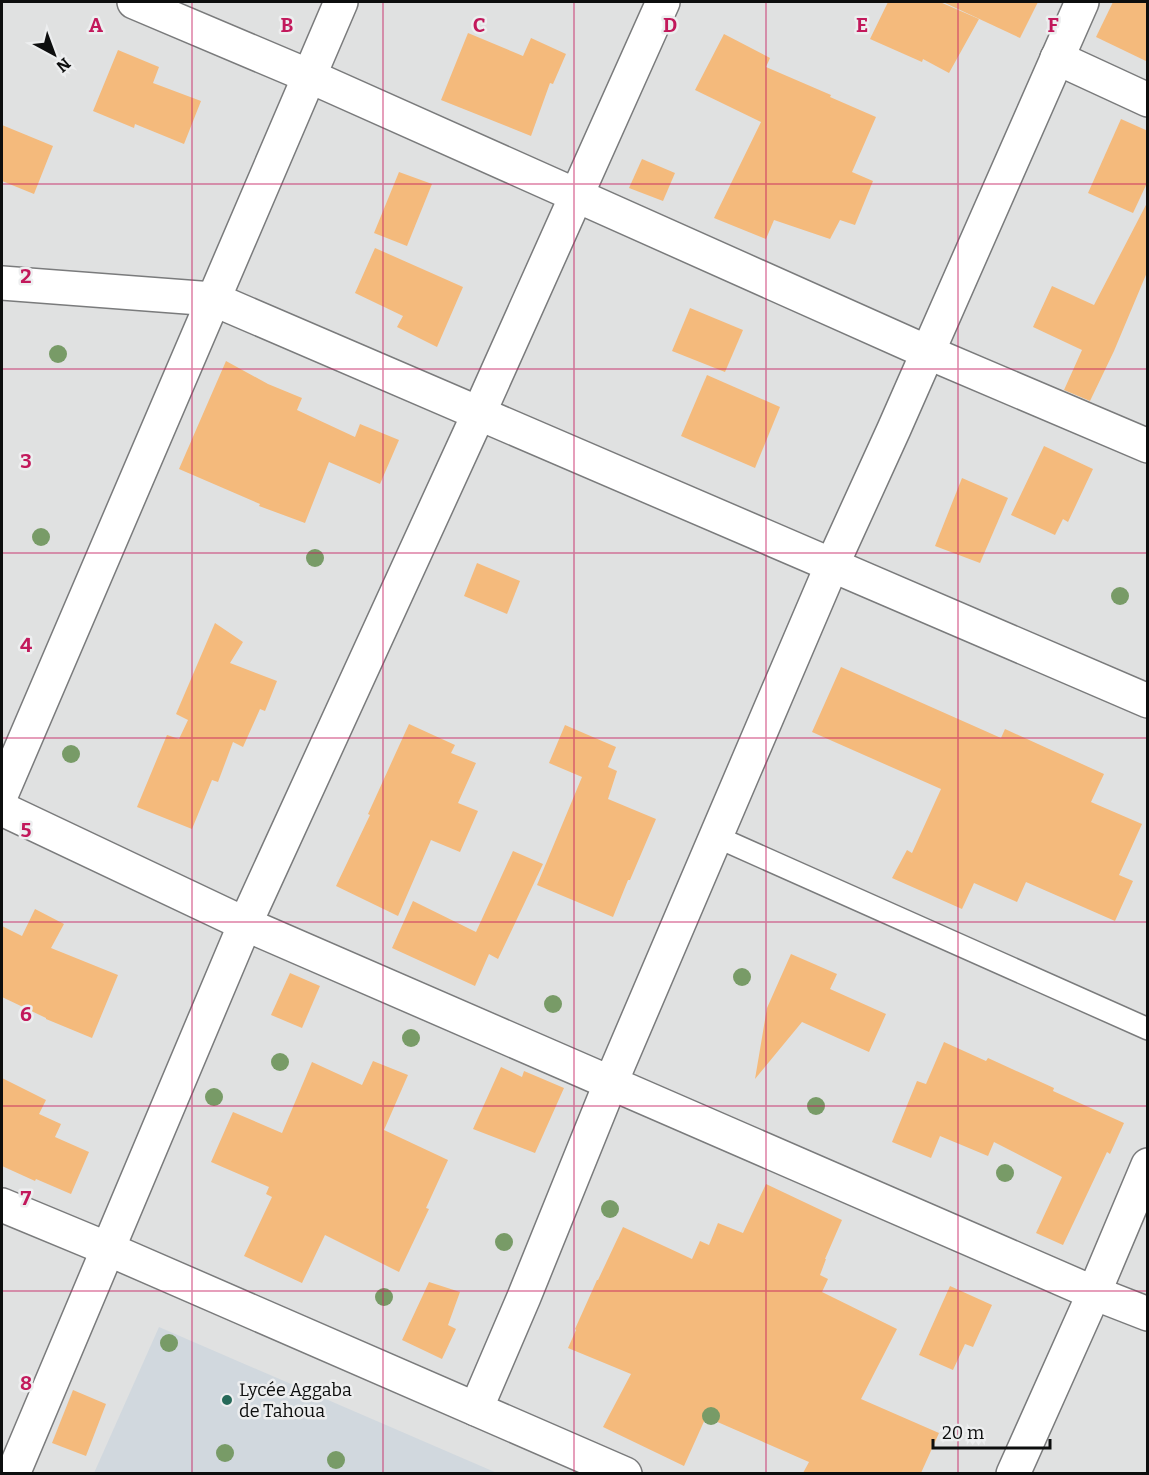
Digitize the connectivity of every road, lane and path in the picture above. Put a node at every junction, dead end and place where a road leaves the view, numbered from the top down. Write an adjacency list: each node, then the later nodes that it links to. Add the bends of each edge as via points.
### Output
1 (134, 2): 6 (street)
2 (341, 2): 6 (street)
3 (663, 2): 8 (street)
4 (1082, 2): 5 (street)
5 (1057, 58): 7 (street); 11 (street)
6 (309, 76): 8 (street); 10 (street)
7 (1148, 100)
8 (576, 195): 11 (street); 12 (street)
9 (2, 283): 10 (street)
10 (213, 299): 12 (street); 16 (street)
11 (927, 352): 13 (street); 14 (street)
12 (478, 413): 14 (street); 19 (street)
13 (1148, 446)
14 (832, 565): 15 (street); 18 (street)
15 (1148, 702)
16 (2, 793)
17 (2, 808): 19 (street)
18 (717, 837): 20 (lane); 21 (street)
19 (245, 924): 21 (street); 24 (street)
20 (1148, 1029)
21 (611, 1082): 25 (street); 27 (street)
22 (1148, 1165): 25 (street)
23 (2, 1205): 24 (street)
24 (108, 1250): 27 (street); 28 (street)
25 (1094, 1293): 26 (street); 30 (street)
26 (1148, 1314)
27 (476, 1409): 29 (street)
28 (13, 1473)
29 (625, 1473)
30 (1013, 1473)

